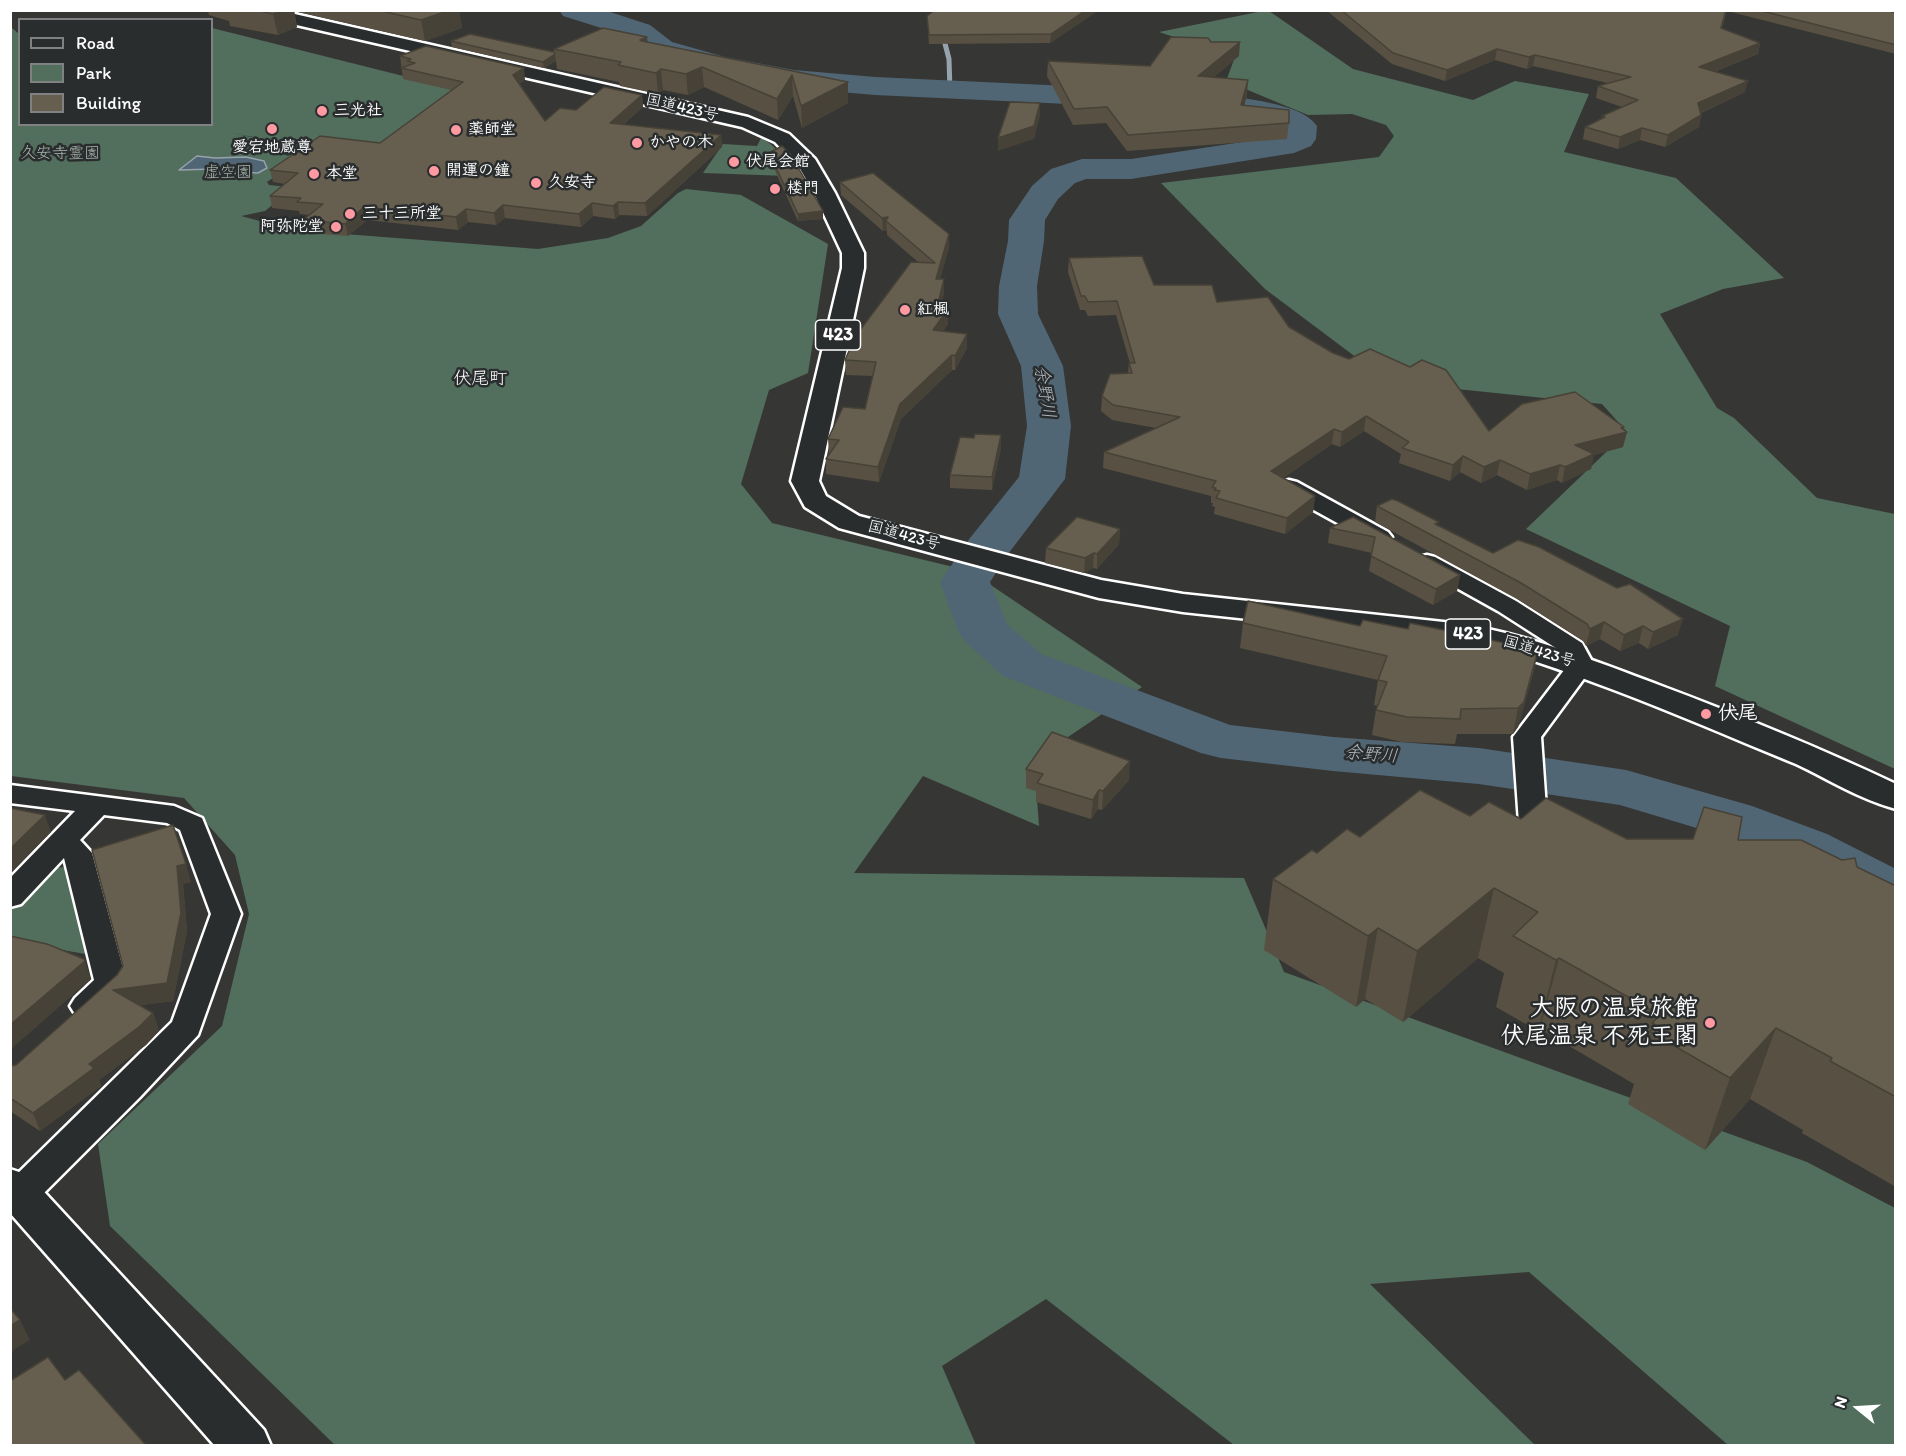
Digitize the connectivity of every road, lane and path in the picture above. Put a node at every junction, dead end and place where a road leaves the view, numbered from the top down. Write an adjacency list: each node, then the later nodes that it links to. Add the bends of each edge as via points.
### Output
1 (253, 10): 3 (main road, 国道423号 / 423, via 748,123 787,141 810,168 853,253 853,268 805,482 814,501 849,522 1099,589 1183,603 1462,633 1502,640)
2 (1289, 487): 3 (street, via 1507,606 1573,648)
3 (1581, 664): 5 (main road, 国道423号 / 423, via 1830,766); 7 (street, via 1527,737)
4 (10, 794): 6 (street)
5 (1896, 798)
6 (97, 805): 8 (street); 11 (street, via 174,815 192,825 226,914 186,1028 128,1088)
7 (1533, 823)
8 (63, 842): 9 (street); 10 (street, via 76,853 111,983)
9 (10, 897)
10 (61, 1028)
11 (15, 1190): 12 (main road)
12 (248, 1446)

